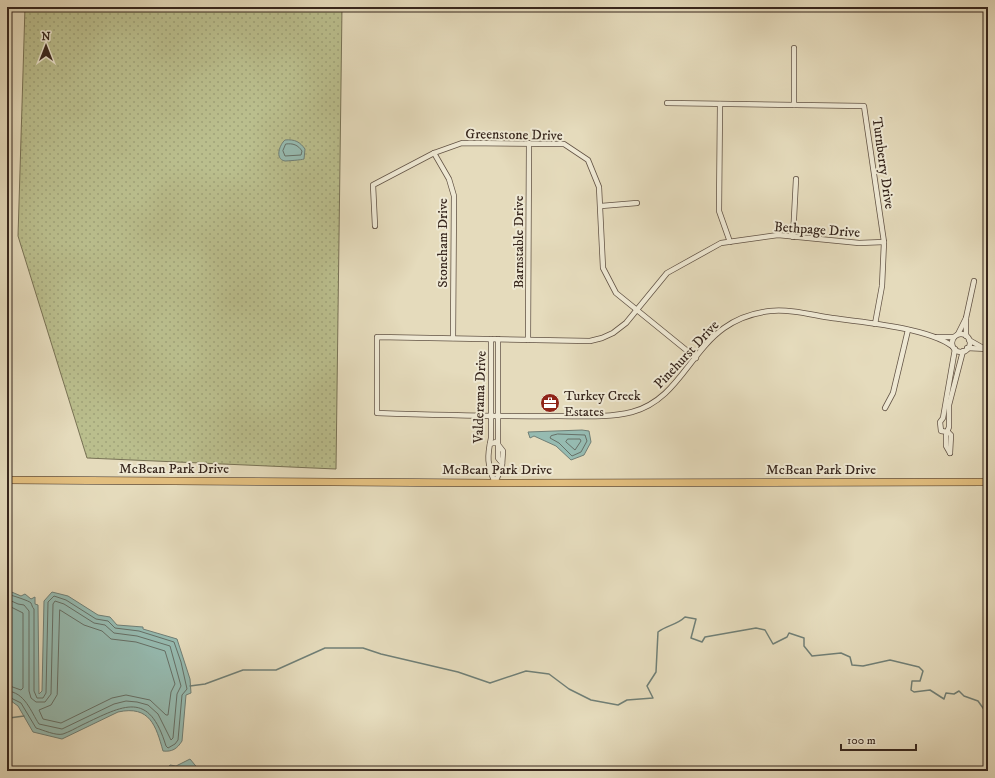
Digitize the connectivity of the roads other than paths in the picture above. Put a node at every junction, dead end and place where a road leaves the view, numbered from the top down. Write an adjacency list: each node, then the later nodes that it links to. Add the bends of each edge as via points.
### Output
1 (794, 48): 4 (street)
2 (667, 103): 3 (street, Turnberry Drive)
3 (720, 104): 4 (street, Turnberry Drive); 12 (street, via 719,211)
4 (794, 105): 13 (street, Turnberry Drive, via 864,106)
5 (529, 143): 6 (street, Greenstone Drive, via 462,143); 9 (street, Greenstone Drive, via 564,144 588,160 599,187); 25 (street, Barnstable Drive)
6 (434, 153): 10 (street, Greenstone Drive, via 373,185); 21 (street, Stoneham Drive, via 449,179 454,196)
7 (796, 179): 11 (street)
8 (637, 203): 9 (street)
9 (601, 206): 15 (street, Greenstone Drive, via 603,268 616,293)
10 (375, 226)
11 (793, 237): 12 (street, Bethpage Drive, via 778,235); 13 (street, Bethpage Drive, via 859,243)
12 (730, 242): 15 (street, Bethpage Drive, via 721,243 667,273)
13 (884, 242): 17 (street, Turnberry Drive, via 882,286)
14 (974, 281): 16 (street)
15 (637, 310): 25 (street, Bethpage Drive, via 626,323 602,338 590,341); 29 (street, Greenstone Drive)
16 (966, 318): 19 (street); 22 (street)
17 (874, 324): 18 (street, Pinehurst Drive); 29 (street, Pinehurst Drive, via 793,312 761,312 741,318 723,329)
18 (908, 330): 20 (street, Pinehurst Drive); 30 (street, via 893,393)
19 (956, 336): 20 (street, Pinehurst Drive); 22 (street, Pinehurst Drive); 26 (street)
20 (936, 337): 26 (street, Pinehurst Drive)
21 (453, 338): 23 (street, Bethpage Drive); 31 (street, Pinehurst Drive, via 377,337 377,413)
22 (968, 338): 27 (street, Pinehurst Drive); 28 (street)
23 (491, 339): 24 (street, Bethpage Drive); 31 (street, Valderama Drive)
24 (498, 339): 25 (street, Bethpage Drive); 32 (street, Valderama Drive)
25 (528, 340)
26 (954, 348): 28 (street, Pinehurst Drive); 33 (street, via 943,418 940,422 941,432)
27 (987, 349): 28 (street, Pinehurst Drive)
28 (965, 350): 33 (street, via 950,400)
29 (696, 358): 32 (street, Pinehurst Drive, via 664,396 651,405 632,412 612,415)
30 (885, 408)
31 (492, 417): 32 (street, Pinehurst Drive); 34 (street, Valderama Drive)
32 (498, 417): 35 (street, Valderama Drive)
33 (948, 432): 36 (street, via 951,435)
34 (490, 444): 35 (street); 38 (street, Valderama Drive, via 488,466)
35 (498, 444): 38 (street, Valderama Drive, via 503,451 502,463)
36 (950, 453)
37 (7, 480): 38 (main road, McBean Park Drive)
38 (495, 482): 39 (main road, McBean Park Drive)
39 (988, 482)

